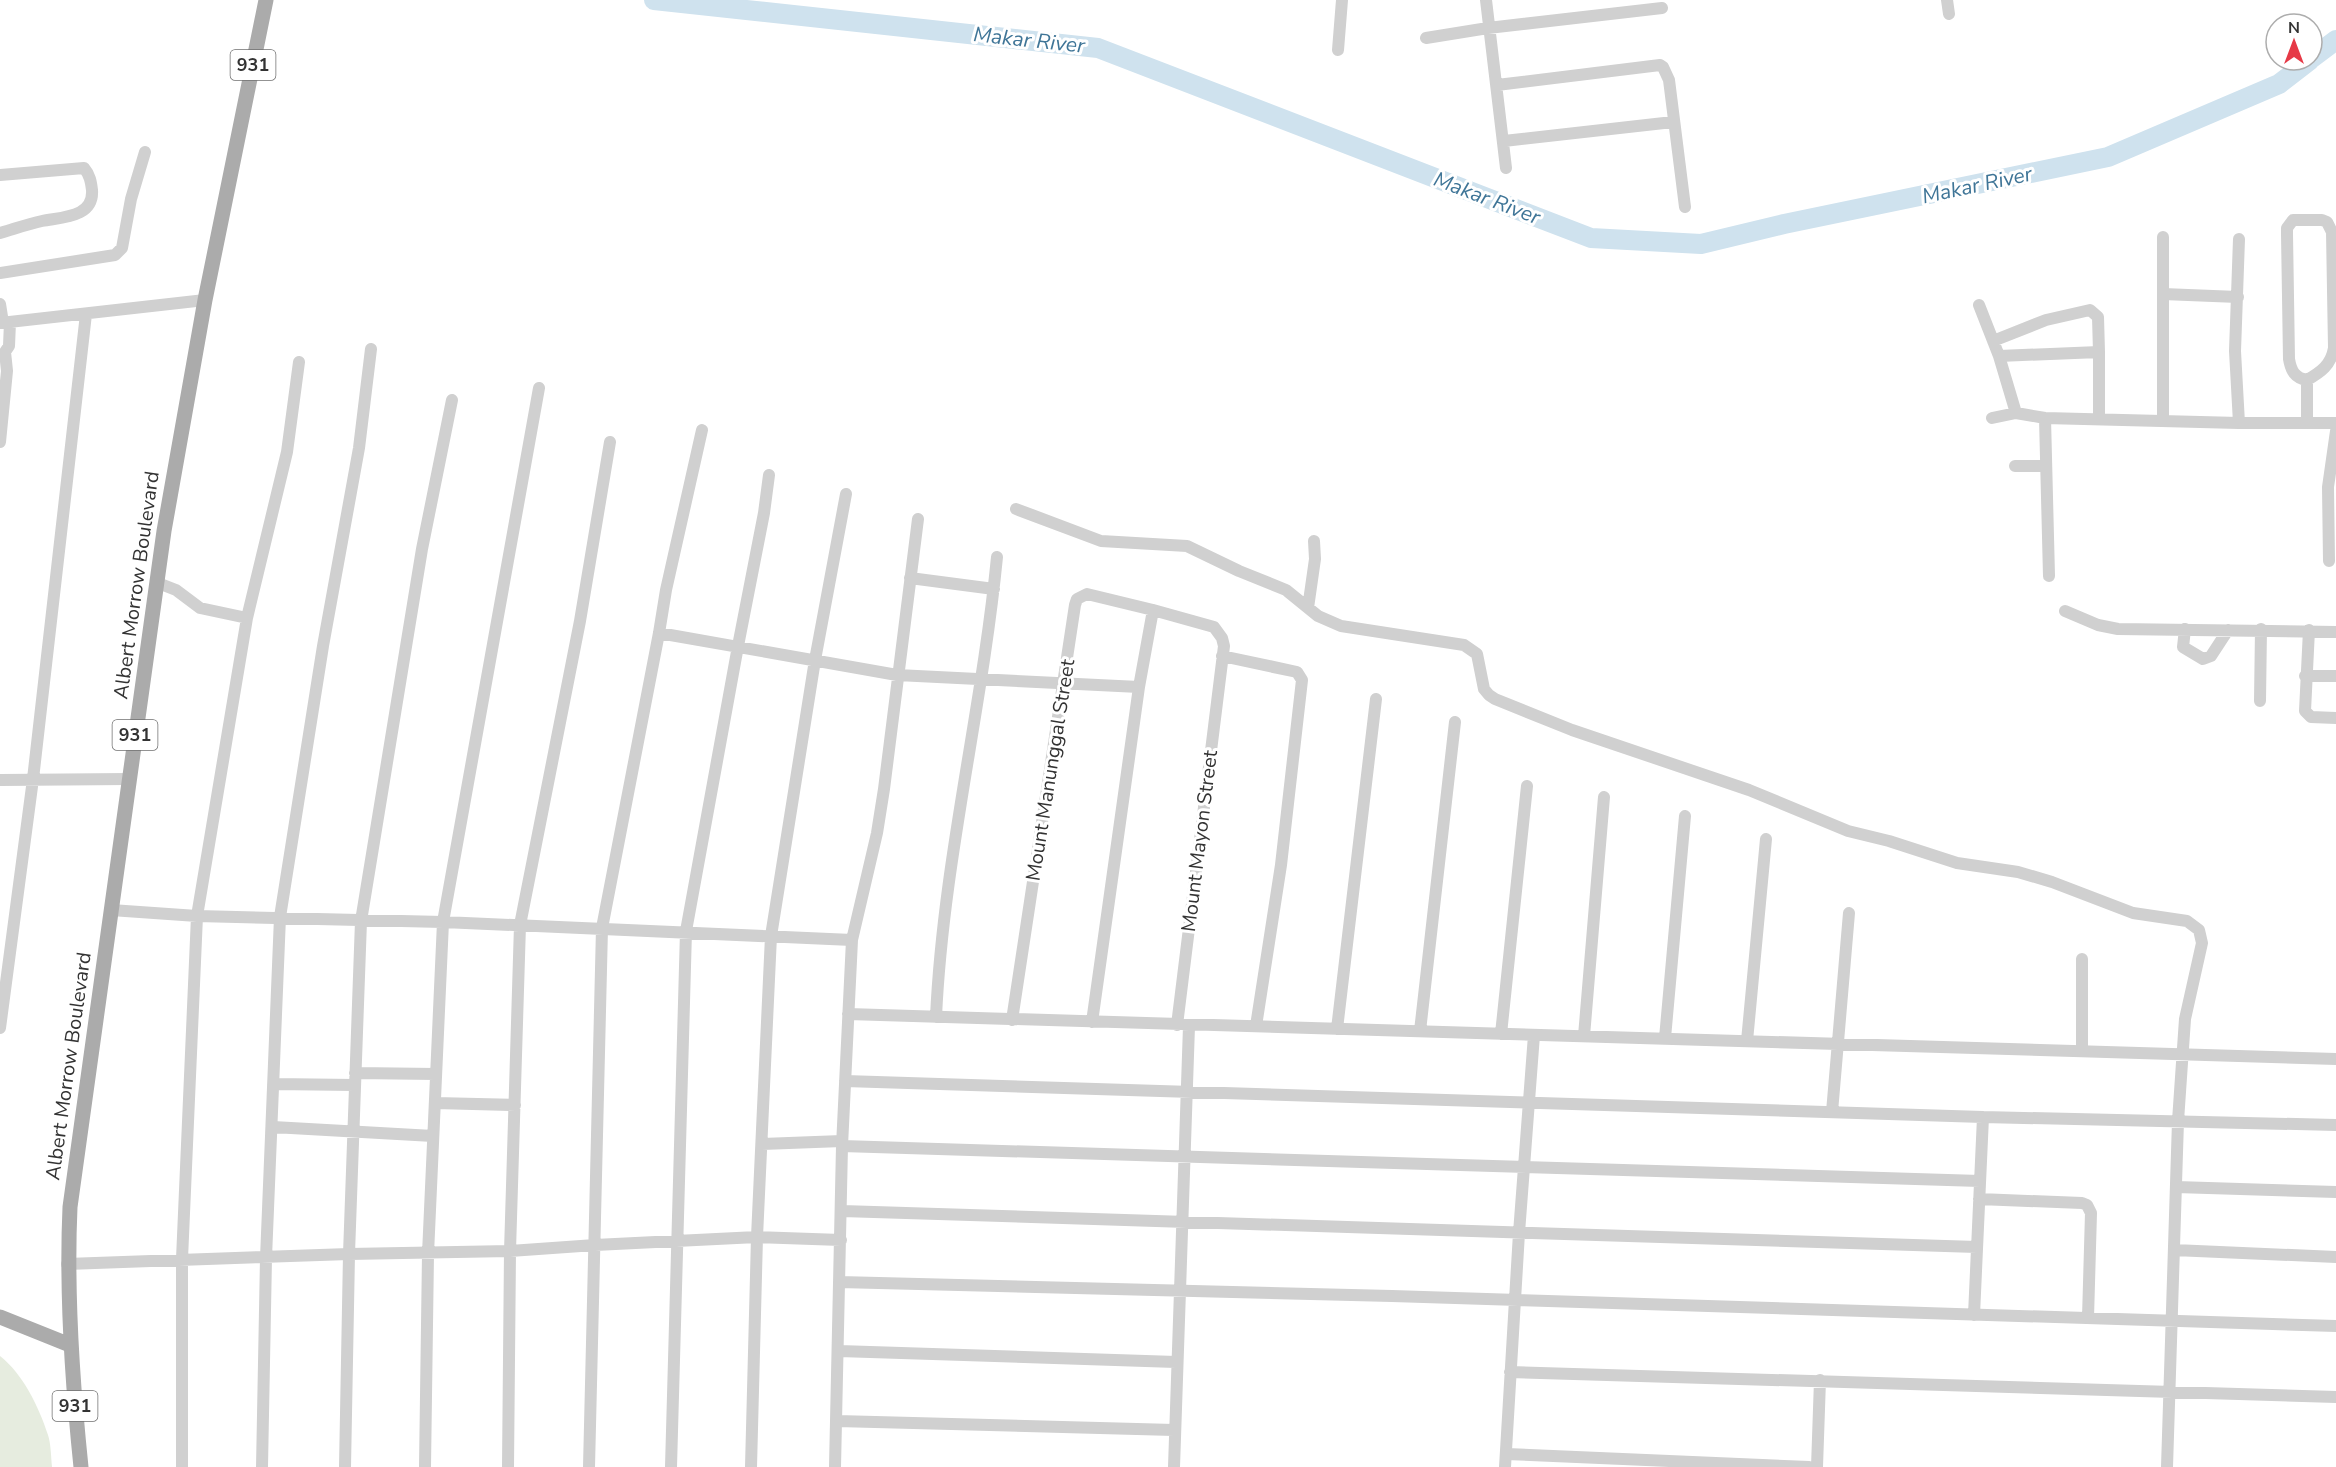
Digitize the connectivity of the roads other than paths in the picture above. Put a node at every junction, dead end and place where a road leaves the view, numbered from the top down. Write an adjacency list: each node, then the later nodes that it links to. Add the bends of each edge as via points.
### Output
1 (266, 0): 23 (main road, Albert Morrow Boulevard / 931)
2 (1342, 0): 9 (street)
3 (1486, 0): 7 (street)
4 (1947, 0): 6 (street)
5 (1662, 8): 7 (street)
6 (1949, 14)
7 (1488, 28): 8 (street); 10 (street)
8 (1426, 38)
9 (1338, 50)
10 (1497, 85): 11 (street, via 1660,65 1666,70); 12 (street)
11 (1673, 122): 12 (street); 16 (street)
12 (1504, 141): 14 (street)
13 (145, 152): 20 (street, via 119,252)
14 (1506, 168)
15 (0, 175): 17 (street, via 84,168 91,179 92,198 90,205 73,216)
16 (1685, 207)
17 (0, 233)
18 (2163, 237): 21 (street)
19 (2239, 239): 22 (street)
20 (0, 273)
21 (2163, 294): 22 (street); 40 (street)
22 (2238, 297): 42 (street, via 2235,351)
23 (205, 300): 26 (street); 59 (main road, Albert Morrow Boulevard / 931)
24 (0, 304): 27 (street)
25 (1979, 304): 28 (street)
26 (86, 314): 27 (street); 84 (street)
27 (4, 323): 46 (street, via 9,346 5,352)
28 (1993, 340): 30 (street, via 2046,320 2090,310 2097,317); 31 (street)
29 (371, 349): 94 (street, via 359,448 322,646)
30 (2099, 352): 31 (street); 39 (street)
31 (1999, 356): 36 (street)
32 (299, 362): 64 (street, via 287,452)
33 (2307, 380): 33 (street, via 2324,369 2334,348 2332,232 2322,220 2293,220 2288,228 2289,359 2294,374); 41 (street)
34 (539, 388): 96 (street)
35 (452, 400): 95 (street, via 422,549)
36 (2016, 413): 37 (street); 38 (street)
37 (1992, 417)
38 (2045, 418): 39 (street); 49 (street)
39 (2099, 418): 40 (street)
40 (2163, 420): 42 (street)
41 (2307, 422): 42 (street); 43 (street)
42 (2239, 423)
43 (2336, 423)
44 (702, 430): 70 (street)
45 (2336, 431): 56 (street, via 2328,488)
46 (0, 442)
47 (610, 442): 97 (street, via 580,621)
48 (2015, 466): 49 (street)
49 (2046, 466): 57 (street)
50 (769, 475): 71 (street)
51 (846, 494): 73 (street)
52 (1016, 509): 61 (street, via 1101,541 1187,546 1286,590)
53 (918, 519): 58 (street)
54 (1314, 541): 61 (street)
55 (997, 556): 60 (street)
56 (2329, 561)
57 (2049, 576)
58 (910, 578): 60 (street); 74 (street)
59 (158, 584): 64 (street, via 200,608); 85 (main road, Albert Morrow Boulevard / 931)
60 (994, 589): 77 (street)
61 (1308, 608): 119 (street, via 1341,626 1464,645 1477,654 1484,689 1495,699 1594,738 1749,790 1848,831 1957,863 2027,874 2133,913 2187,921 2199,930 2202,943 2187,1005)
62 (1153, 610): 72 (street, via 1214,627 1222,638); 78 (street, Mount Manunggal Street, via 1087,594 1077,599); 79 (street)
63 (2065, 611): 65 (street, via 2109,628)
64 (247, 618): 93 (street)
65 (2185, 629): 67 (street); 67 (street, via 2183,647 2203,659 2211,656)
66 (2260, 629): 67 (street); 68 (street); 81 (street)
67 (2228, 630)
68 (2309, 630): 69 (street); 75 (street)
69 (2336, 632)
70 (659, 633): 71 (street); 98 (street)
71 (738, 646): 73 (street); 99 (street)
72 (1222, 656): 107 (street, Mount Mayon Street); 108 (street, via 1297,672 1302,680 1281,865)
73 (815, 660): 74 (street); 100 (street)
74 (897, 675): 77 (street); 101 (street, via 877,833)
75 (2305, 676): 76 (street); 82 (street, via 2304,706 2308,714)
76 (2336, 676)
77 (982, 681): 78 (street); 104 (street, via 944,917)
78 (1064, 683): 79 (street); 105 (street, Mount Manunggal Street)
79 (1138, 687): 106 (street)
80 (1376, 699): 110 (street)
81 (2260, 701)
82 (2336, 718)
83 (1455, 722): 111 (street)
84 (33, 779): 85 (street); 86 (street); 109 (street)
85 (129, 779): 91 (main road, Albert Morrow Boulevard / 931)
86 (0, 780)
87 (1527, 786): 112 (street)
88 (1604, 797): 114 (street)
89 (1685, 816): 115 (street)
90 (1766, 839): 116 (street)
91 (111, 910): 93 (street); 159 (main road, Albert Morrow Boulevard / 931, via 70,1207)
92 (1850, 913): 117 (street)
93 (197, 916): 94 (street); 158 (street)
94 (280, 918): 95 (street); 124 (street)
95 (362, 921): 96 (street); 122 (street)
96 (443, 922): 97 (street); 121 (street)
97 (520, 925): 98 (street); 128 (street)
98 (602, 928): 99 (street); 150 (street)
99 (686, 931): 100 (street); 149 (street)
100 (771, 936): 101 (street); 136 (street)
101 (852, 940): 103 (street)
102 (2082, 958): 118 (street)
103 (848, 1014): 104 (street); 123 (street)
104 (936, 1017): 105 (street)
105 (1012, 1020): 106 (street)
106 (1092, 1023): 107 (street)
107 (1183, 1025): 108 (street); 125 (street, Mount Mayon Street)
108 (1256, 1026): 110 (street)
109 (0, 1028)
110 (1337, 1029): 111 (street)
111 (1420, 1031): 112 (street)
112 (1501, 1034): 113 (street)
113 (1534, 1035): 114 (street); 126 (street)
114 (1584, 1036): 115 (street)
115 (1665, 1038): 116 (street)
116 (1747, 1041): 117 (street)
117 (1837, 1043): 118 (street); 129 (street)
118 (2082, 1051): 119 (street)
119 (2183, 1054): 120 (street); 131 (street)
120 (2336, 1059)
121 (436, 1074): 122 (street); 127 (street)
122 (355, 1079): 124 (street); 134 (street)
123 (845, 1081): 125 (street); 137 (street)
124 (273, 1084): 133 (street)
125 (1187, 1092): 126 (street); 138 (street, Mount Mayon Street)
126 (1530, 1102): 129 (street); 139 (street)
127 (435, 1103): 128 (street); 135 (street)
128 (515, 1105): 153 (street)
129 (1832, 1112): 130 (street)
130 (1983, 1117): 131 (street); 140 (street)
131 (2178, 1121): 132 (street); 141 (street)
132 (2336, 1125)
133 (273, 1127): 134 (street); 157 (street)
134 (353, 1130): 135 (street); 154 (street)
135 (433, 1136): 155 (street)
136 (762, 1144): 137 (street); 147 (street)
137 (842, 1144): 138 (street); 144 (street)
138 (1185, 1157): 139 (street); 145 (street, Mount Mayon Street)
139 (1525, 1168): 140 (street); 146 (street)
140 (1980, 1181): 143 (street)
141 (2176, 1187): 142 (street); 152 (street)
142 (2336, 1192)
143 (1979, 1199): 151 (street); 165 (street, via 2087,1205 2091,1213)
144 (842, 1211): 145 (street); 148 (street)
145 (1183, 1222): 146 (street); 161 (street, Mount Mayon Street)
146 (1518, 1233): 151 (street); 162 (street)
147 (757, 1237): 148 (street); 149 (street); 186 (street)
148 (841, 1240): 160 (street)
149 (676, 1242): 150 (street); 185 (street)
150 (595, 1245): 153 (street); 184 (street)
151 (1977, 1247): 163 (street)
152 (2174, 1250): 156 (street); 166 (street)
153 (510, 1251): 155 (street); 183 (street)
154 (349, 1254): 155 (street); 157 (street); 181 (street)
155 (428, 1254): 182 (street)
156 (2336, 1257)
157 (266, 1258): 158 (street); 180 (street)
158 (182, 1259): 159 (street); 179 (street)
159 (67, 1264): 168 (main road, Albert Morrow Boulevard / 931)
160 (839, 1282): 161 (street); 169 (street)
161 (1180, 1291): 162 (street); 170 (street, Mount Mayon Street)
162 (1515, 1302): 163 (street); 171 (street)
163 (1974, 1315): 165 (street)
164 (0, 1317): 168 (main road)
165 (2088, 1318): 166 (street)
166 (2172, 1320): 167 (street); 173 (street)
167 (2336, 1326)
168 (70, 1345): 178 (main road, Albert Morrow Boulevard / 931)
169 (838, 1351): 170 (street); 175 (street)
170 (1176, 1362): 176 (street, Mount Mayon Street)
171 (1510, 1372): 172 (street); 177 (street)
172 (1820, 1380): 173 (street); 190 (street)
173 (2169, 1393): 174 (street); 191 (street)
174 (2336, 1397)
175 (837, 1421): 176 (street); 187 (street)
176 (1174, 1430): 188 (street, Mount Mayon Street)
177 (1506, 1461): 189 (street)
178 (81, 1467)
179 (182, 1467)
180 (262, 1467)
181 (345, 1467)
182 (425, 1467)
183 (508, 1467)
184 (589, 1467)
185 (671, 1467)
186 (751, 1467)
187 (835, 1467)
188 (1174, 1467)
189 (1809, 1467)
190 (1817, 1467)
191 (2167, 1467)

